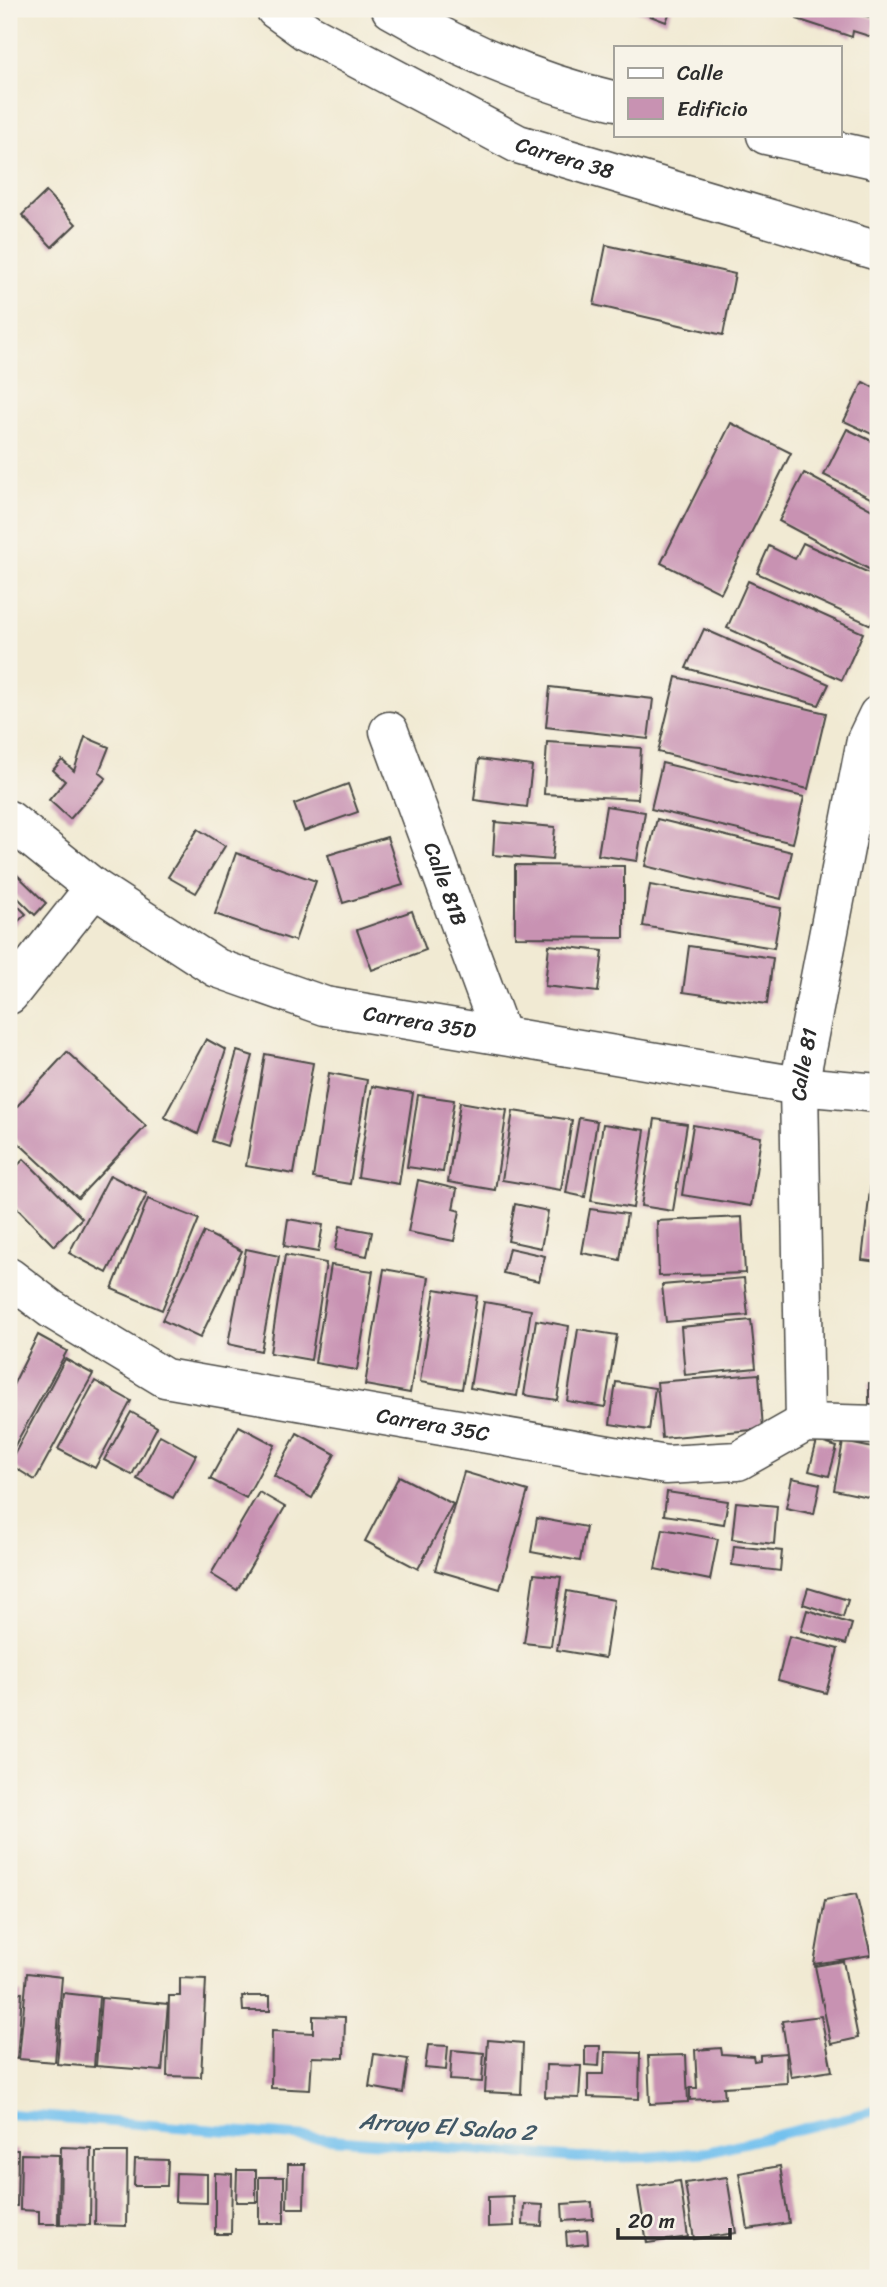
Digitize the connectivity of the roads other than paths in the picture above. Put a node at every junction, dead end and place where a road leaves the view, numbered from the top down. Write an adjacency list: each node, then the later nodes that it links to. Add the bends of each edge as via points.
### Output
1 (275, 9): 6 (street, Carrera 38, via 307,32 518,144)
2 (391, 9): 3 (street, via 440,38 566,89)
3 (614, 100)
4 (770, 136): 5 (street)
5 (878, 160)
6 (878, 251)
7 (878, 715): 13 (street, Calle 81, via 866,740)
8 (389, 732): 12 (street, Calle 81B)
9 (9, 820): 10 (street, Carrera 35D)
10 (94, 888): 11 (street); 12 (street, Carrera 35D, via 217,968 325,1006)
11 (9, 996)
12 (501, 1035): 13 (street, Carrera 35D)
13 (799, 1086): 14 (street, Carrera 35D); 16 (street, Calle 81)
14 (878, 1093)
15 (9, 1277): 16 (street, Carrera 35C, via 51,1309 165,1378 666,1465 737,1461)
16 (805, 1423): 17 (street)
17 (878, 1425)

